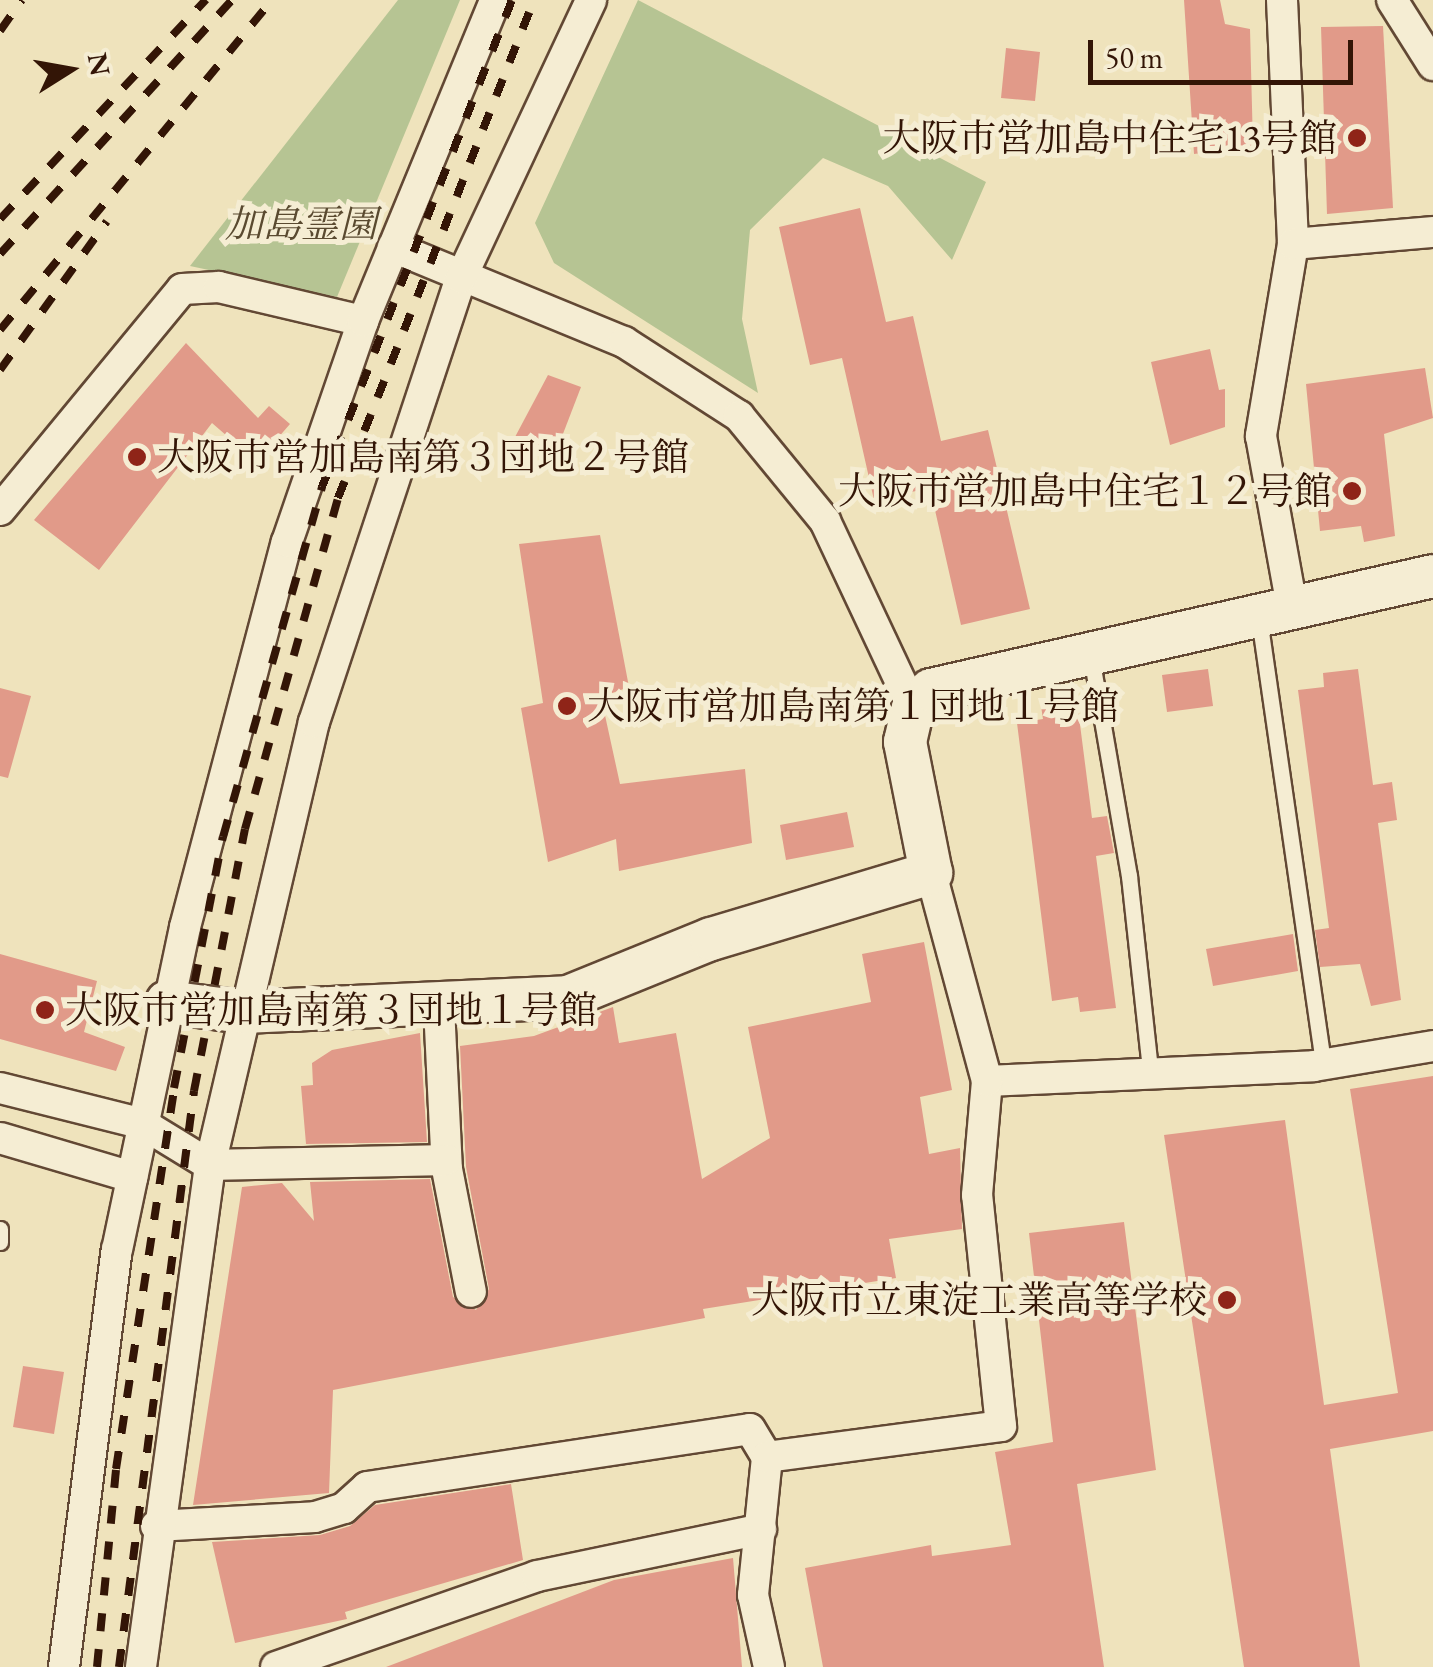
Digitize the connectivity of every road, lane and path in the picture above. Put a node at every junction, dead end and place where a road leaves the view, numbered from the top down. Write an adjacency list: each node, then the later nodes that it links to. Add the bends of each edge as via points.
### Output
1 (495, 0): 8 (street)
2 (592, 0): 9 (street)
3 (1392, 0): 5 (street)
4 (1286, 1): 7 (street)
5 (1433, 65)
6 (1433, 232): 7 (street)
7 (1293, 244): 13 (street, via 1261,436)
8 (393, 247): 9 (street); 10 (street)
9 (462, 278): 15 (street, via 624,342 739,416 825,521); 19 (street, via 314,722)
10 (363, 321): 11 (street, via 219,286 182,289); 17 (street, via 286,542)
11 (0, 510)
12 (1433, 576): 13 (street)
13 (1275, 610): 14 (street); 21 (lane)
14 (1090, 652): 15 (street, via 952,683); 22 (lane, via 1129,876)
15 (913, 708): 16 (street, via 905,742)
16 (931, 872): 18 (street, via 710,938 568,997); 23 (street)
17 (167, 1002): 19 (street); 25 (street)
18 (439, 1007): 19 (street); 27 (street)
19 (243, 1012): 28 (street)
20 (1433, 1046): 21 (street)
21 (1323, 1064): 22 (street)
22 (1152, 1078): 23 (street)
23 (986, 1082): 33 (street, via 977,1195 1001,1426)
24 (0, 1088): 25 (street)
25 (143, 1124): 28 (street); 29 (street)
26 (0, 1138): 29 (street)
27 (446, 1160): 28 (street); 32 (street)
28 (210, 1165): 34 (street)
29 (132, 1177): 36 (street, via 81,1498)
30 (0, 1229): 31 (lane)
31 (0, 1242)
32 (471, 1292)
33 (767, 1457): 34 (street, via 750,1429 367,1487 344,1508 315,1517); 35 (street)
34 (156, 1526): 37 (street)
35 (761, 1529): 38 (street, via 537,1576); 39 (street, via 752,1594)
36 (64, 1667)
37 (141, 1667)
38 (276, 1667)
39 (769, 1667)

